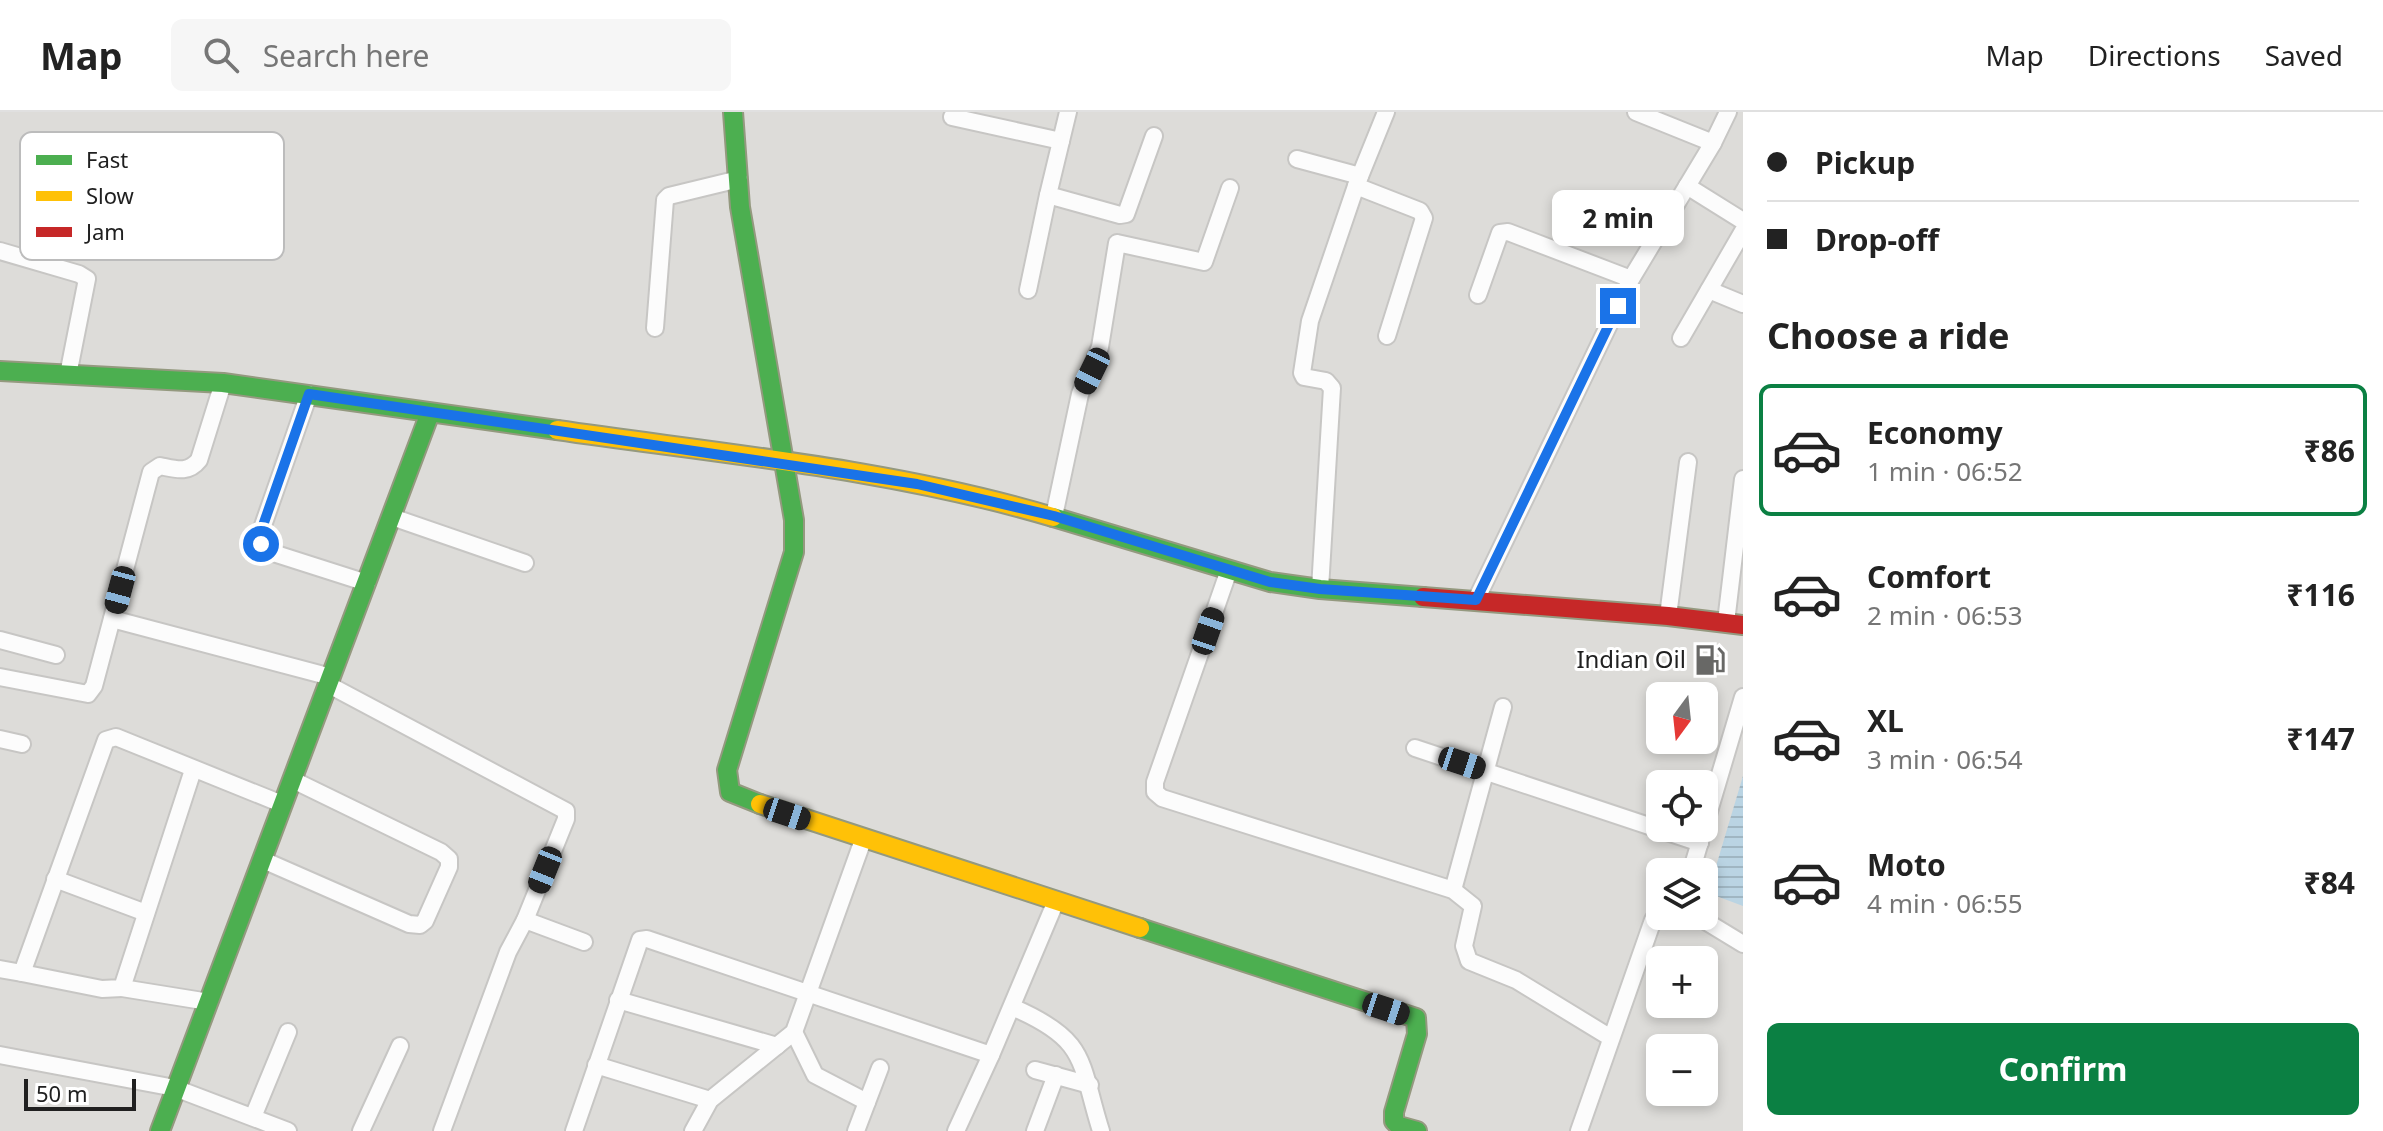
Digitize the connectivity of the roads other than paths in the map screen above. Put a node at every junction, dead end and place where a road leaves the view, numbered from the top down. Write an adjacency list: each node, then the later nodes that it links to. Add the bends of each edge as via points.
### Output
1 (733, 112): 11 (main road)
2 (1068, 112): 8 (street)
3 (1386, 112): 12 (street)
4 (1636, 112): 9 (street)
5 (1728, 112): 9 (street)
6 (952, 117): 8 (street)
7 (1154, 136): 15 (street, via 1126,214)
8 (1061, 141): 15 (street)
9 (1713, 143): 13 (street)
10 (1297, 159): 12 (street)
11 (739, 179): 26 (street, via 665,200); 35 (main road)
12 (1358, 181): 27 (street, via 1420,211 1424,218); 42 (street, via 1310,321 1302,373 1332,388)
13 (1687, 186): 16 (street); 21 (street)
14 (1230, 188): 37 (street, via 1204,262 1117,243 1100,347 1080,394)
15 (1048, 195): 22 (street)
16 (1743, 221)
17 (1743, 231): 23 (street)
18 (0, 251): 19 (street)
19 (20, 257)
20 (31, 260): 30 (street, via 87,279)
21 (1631, 279): 24 (street, via 1508,232 1500,233); 43 (street)
22 (1028, 290)
23 (1709, 290): 25 (street); 28 (street)
24 (1478, 295)
25 (1743, 304)
26 (655, 328)
27 (1387, 336)
28 (1681, 338)
29 (0, 371): 30 (main road)
30 (68, 375): 31 (main road)
31 (223, 383): 32 (main road); 45 (street, via 199,460 184,470 160,466 151,472)
32 (309, 394): 33 (main road); 41 (street, via 260,534 261,544 270,552)
33 (430, 413): 35 (main road); 38 (main road)
34 (1688, 462): 44 (street)
35 (783, 463): 37 (main road, via 917,484); 60 (main road, via 794,552 727,770 728,786 737,797)
36 (1743, 479): 46 (street)
37 (1054, 516): 40 (main road)
38 (392, 517): 39 (street); 41 (main road)
39 (525, 563)
40 (1229, 570): 42 (main road); 65 (street, via 1155,792)
41 (367, 583): 50 (main road)
42 (1320, 589): 43 (main road)
43 (1476, 600): 44 (main road)
44 (1668, 616): 46 (main road)
45 (112, 619): 49 (street, via 88,694); 50 (street)
46 (1734, 624)
47 (0, 640): 48 (street)
48 (56, 655)
49 (0, 677)
50 (330, 681): 58 (main road); 68 (street, via 566,811)
51 (1743, 697): 61 (street)
52 (1503, 707): 57 (street)
53 (0, 739): 54 (street)
54 (22, 744)
55 (1415, 748): 57 (street)
56 (193, 770): 59 (street); 64 (street, via 116,737 106,740); 67 (street)
57 (1486, 771): 61 (street); 65 (street)
58 (293, 780): 59 (main road); 63 (street, via 441,852 449,867 420,925)
59 (282, 804): 63 (main road)
60 (863, 840): 66 (main road); 76 (street)
61 (1700, 843): 62 (street)
62 (1695, 858)
63 (263, 860): 78 (main road)
64 (55, 879): 67 (street); 74 (street)
65 (1453, 890): 82 (street, via 1473,906 1464,946 1469,961 1516,980)
66 (1056, 901): 79 (street); 106 (main road, via 1416,1018 1417,1034 1394,1121)
67 (146, 913): 75 (street)
68 (525, 920): 71 (street); 99 (street, via 508,952)
69 (1718, 929): 72 (street)
70 (1649, 930): 82 (street)
71 (584, 942)
72 (1743, 944)
73 (0, 969): 74 (street)
74 (22, 973): 75 (street)
75 (122, 988): 78 (street)
76 (807, 994): 77 (street, via 647,939 640,940); 81 (street); 86 (street)
77 (618, 1000): 84 (street); 87 (street)
78 (209, 1002): 92 (main road)
79 (1012, 1007): 86 (street); 91 (street, via 1045,1021 1066,1040 1079,1055)
80 (288, 1032): 95 (street)
81 (794, 1032): 84 (street); 94 (street, via 815,1075)
82 (1611, 1038): 107 (street)
83 (400, 1046): 98 (street)
84 (777, 1046): 93 (street)
85 (0, 1055): 92 (street)
86 (991, 1055): 103 (street)
87 (596, 1065): 93 (street); 100 (street)
88 (880, 1068): 94 (street)
89 (1035, 1070): 90 (street)
90 (1056, 1075): 91 (street); 104 (street)
91 (1090, 1085): 105 (street)
92 (175, 1088): 95 (street); 97 (main road)
93 (710, 1100): 101 (street)
94 (867, 1102): 102 (street)
95 (253, 1117): 96 (street)
96 (278, 1129)
97 (160, 1131)
98 (361, 1131)
99 (442, 1131)
100 (574, 1131)
101 (693, 1131)
102 (856, 1131)
103 (956, 1131)
104 (1035, 1131)
105 (1101, 1131)
106 (1417, 1131)
107 (1579, 1131)

